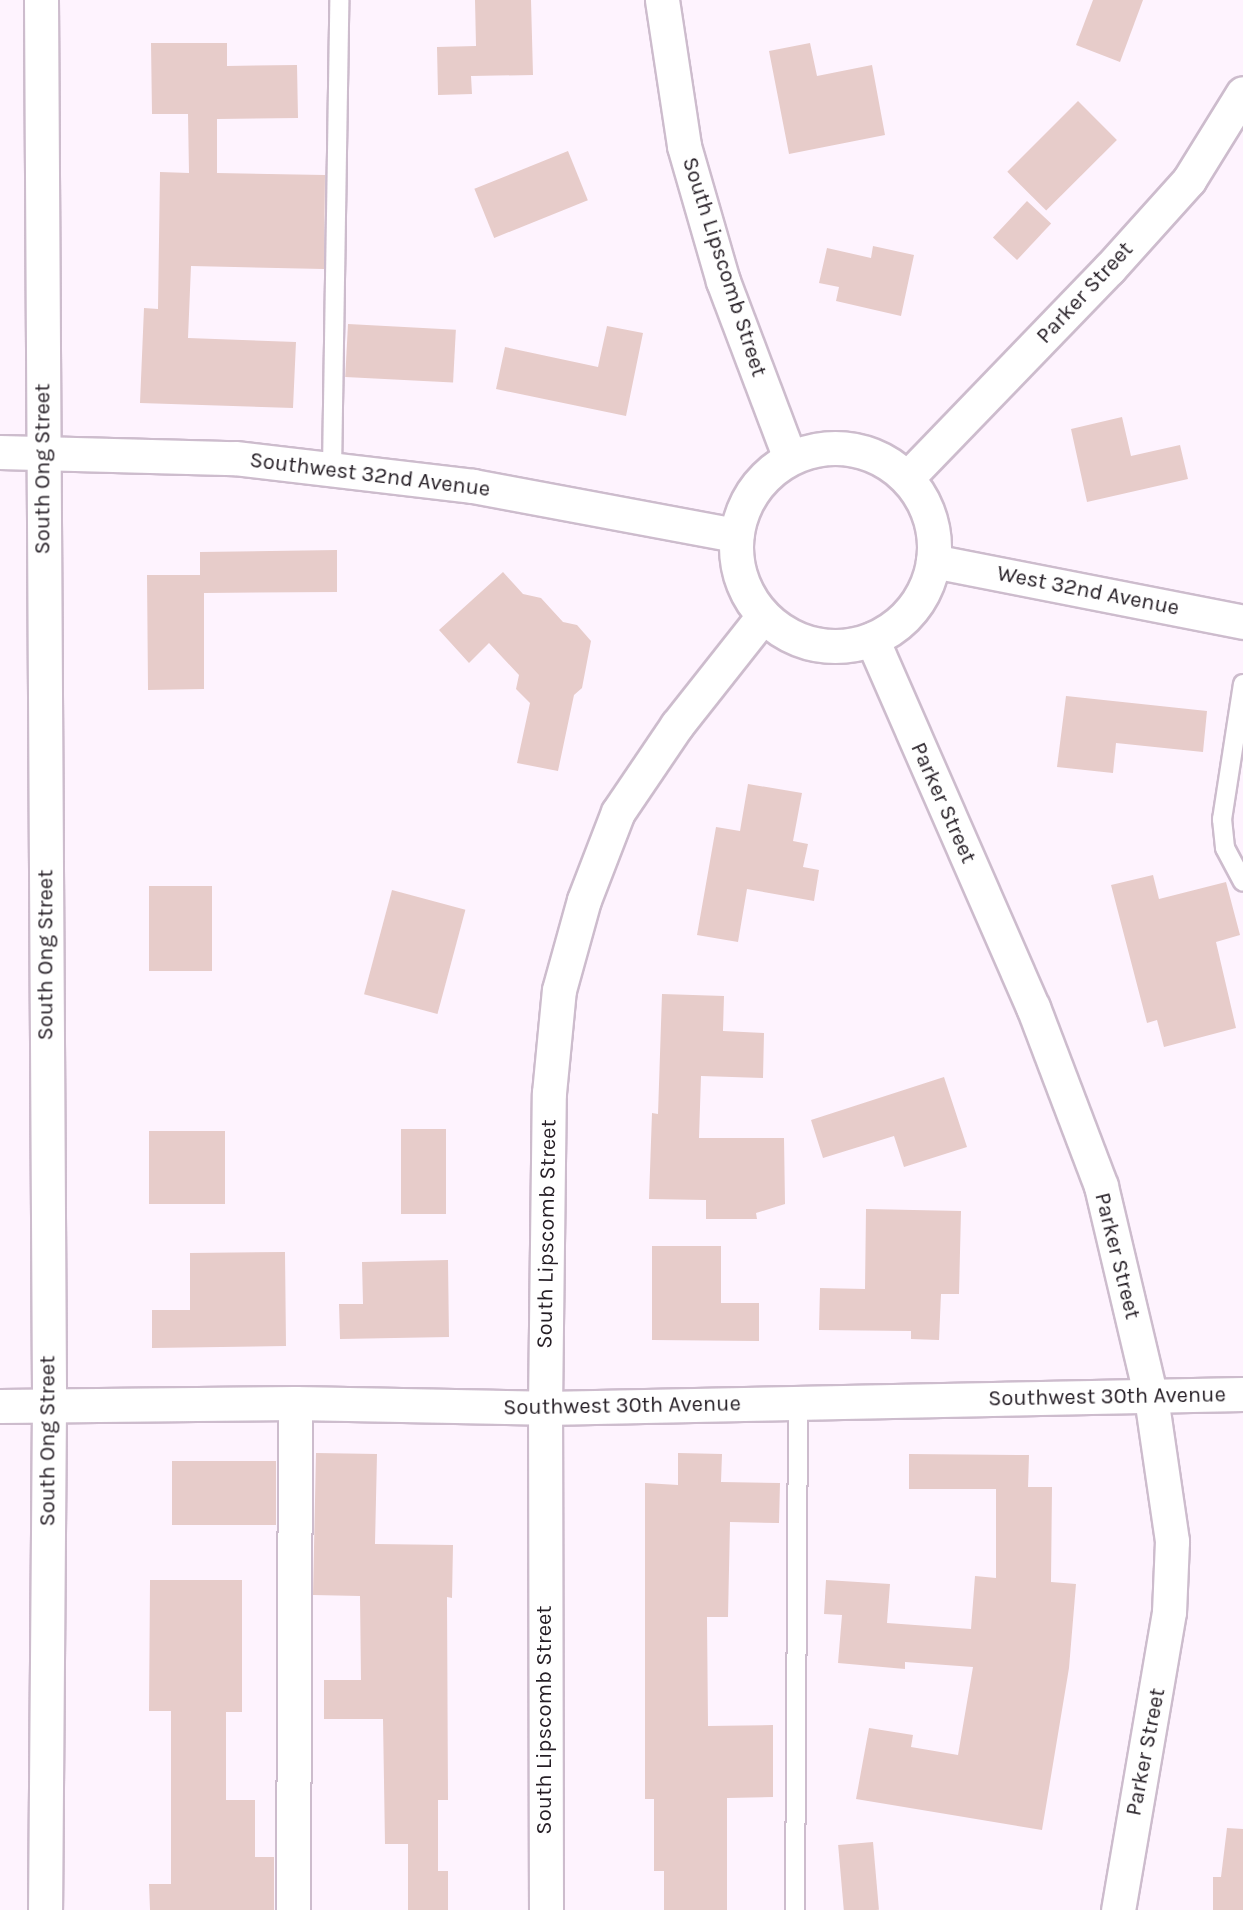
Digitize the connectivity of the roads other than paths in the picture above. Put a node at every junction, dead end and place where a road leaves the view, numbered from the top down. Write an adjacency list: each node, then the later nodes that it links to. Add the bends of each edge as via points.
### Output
1 (41, 0): 5 (street, South Ong Street)
2 (339, 0): 8 (lane)
3 (662, 0): 7 (street, South Lipscomb Street, via 684,146 723,280)
4 (1243, 93): 9 (street, Parker Street, via 1189,180 1109,269)
5 (43, 450): 6 (street, Southwest 32nd Avenue); 8 (street, Southwest 32nd Avenue, via 235,458); 22 (street, South Ong Street)
6 (0, 452)
7 (790, 458): 9 (street, via 818,449 850,449 881,459); 10 (street, via 753,491)
8 (332, 470): 10 (street, Southwest 32nd Avenue, via 473,486)
9 (907, 478): 11 (street, via 930,517)
10 (736, 534): 12 (street, via 746,592)
11 (933, 561): 13 (street, West 32nd Avenue); 14 (street, via 926,586 913,609 894,627)
12 (763, 616): 14 (street, via 781,631 814,644 849,645); 23 (street, South Lipscomb Street, via 677,725 618,812 584,900 559,990 549,1093)
13 (1243, 622)
14 (872, 639): 18 (street, Parker Street, via 1033,1008 1101,1186)
15 (1243, 684): 16 (lane, via 1222,819 1225,848)
16 (1243, 882)
17 (1243, 1394): 18 (street, Southwest 30th Avenue)
18 (1151, 1397): 20 (street, Southwest 30th Avenue); 28 (street, Parker Street, via 1172,1541 1169,1612)
19 (295, 1403): 22 (street, Southwest 30th Avenue); 23 (street, Southwest 30th Avenue); 25 (street)
20 (798, 1403): 23 (street, Southwest 30th Avenue); 27 (lane)
21 (0, 1406): 22 (street, Southwest 30th Avenue)
22 (49, 1406): 24 (street, South Ong Street)
23 (544, 1408): 26 (street, South Lipscomb Street)
24 (45, 1910)
25 (293, 1910)
26 (546, 1910)
27 (795, 1910)
28 (1118, 1910)

